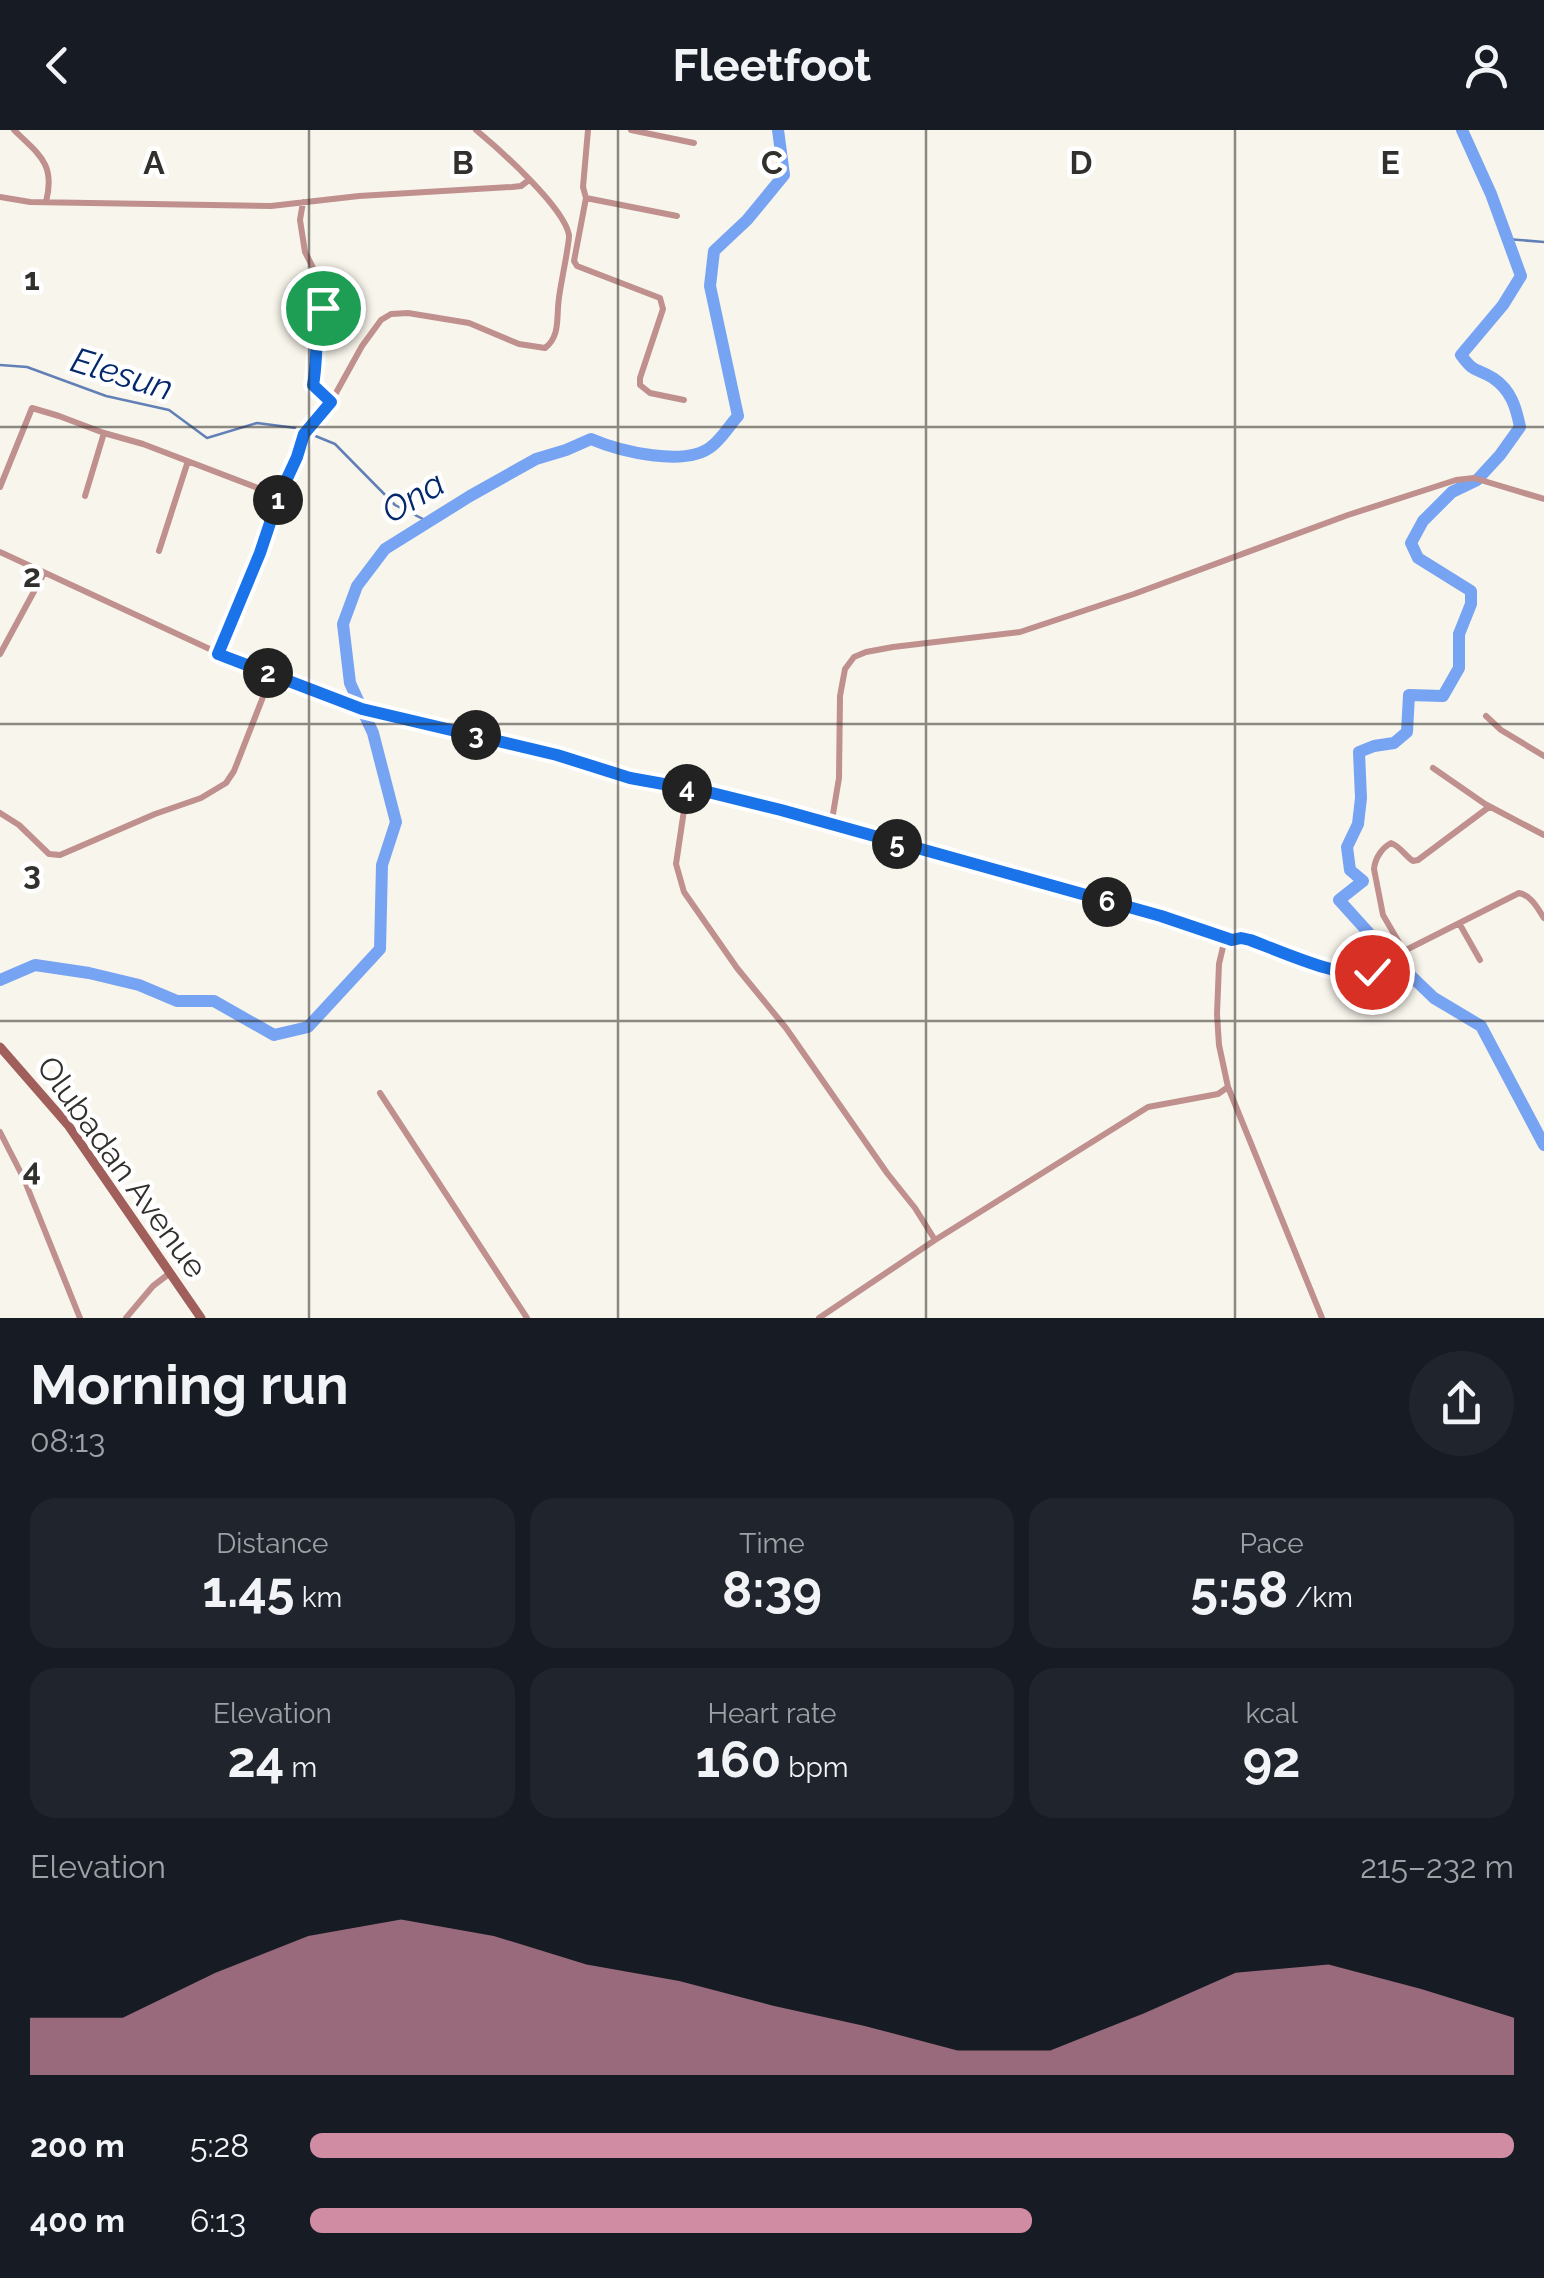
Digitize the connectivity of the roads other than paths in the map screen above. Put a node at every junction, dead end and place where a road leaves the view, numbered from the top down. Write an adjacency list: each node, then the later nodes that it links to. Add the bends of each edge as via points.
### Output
1 (14, 130): 9 (street, via 44,160)
2 (476, 130): 6 (street)
3 (588, 130): 8 (street)
4 (631, 130): 5 (street)
5 (694, 143)
6 (529, 180): 10 (street, via 512,187); 13 (street)
7 (0, 198): 9 (street)
8 (586, 198): 11 (street); 12 (street)
9 (46, 202): 10 (street)
10 (304, 202): 15 (street, via 305,252 324,289 313,385)
11 (677, 216)
12 (581, 228): 13 (street); 14 (street, via 578,266 662,301 640,385)
13 (566, 230): 15 (street, via 556,333 549,346 519,344 457,321 390,314 362,346)
14 (684, 400)
15 (331, 402): 22 (street, via 307,430)
16 (104, 433): 17 (street); 19 (street, via 32,408); 21 (street)
17 (188, 460): 22 (street); 24 (street)
18 (0, 461): 19 (street)
19 (9, 465): 20 (street)
20 (0, 488)
21 (85, 496)
22 (279, 496): 29 (street)
23 (1544, 499): 37 (street, via 1474,478 1456,480 1020,632 854,657 840,696)
24 (159, 551)
25 (0, 552): 26 (street)
26 (44, 573): 27 (street); 29 (street)
27 (2, 644): 28 (street)
28 (0, 654)
29 (218, 654): 30 (street)
30 (272, 674): 34 (street, via 362,709); 36 (street, via 234,772 201,798 54,856)
31 (1486, 716): 32 (street)
32 (1544, 756)
33 (1433, 768): 35 (street)
34 (688, 790): 37 (street); 48 (street, via 676,864 684,892)
35 (1490, 807): 38 (street); 42 (street, via 1418,860 1392,843 1374,862 1383,915)
36 (0, 812)
37 (831, 826): 41 (street)
38 (1544, 835)
39 (1544, 918): 40 (street, via 1522,893)
40 (1459, 923): 42 (street); 43 (street)
41 (1232, 940): 42 (street, via 1357,975); 45 (street, via 1223,947 1217,995 1218,1045)
42 (1401, 953)
43 (1480, 960)
44 (0, 1047): 49 (street, Olubadan Avenue, via 68,1126)
45 (1228, 1086): 48 (street, via 1218,1094 1148,1107); 55 (street)
46 (380, 1093): 53 (street)
47 (0, 1132): 50 (street)
48 (935, 1240): 54 (street)
49 (170, 1274): 51 (street); 52 (street, Olubadan Avenue)
50 (80, 1318)
51 (126, 1318)
52 (201, 1318)
53 (527, 1318)
54 (819, 1318)
55 (1322, 1318)

